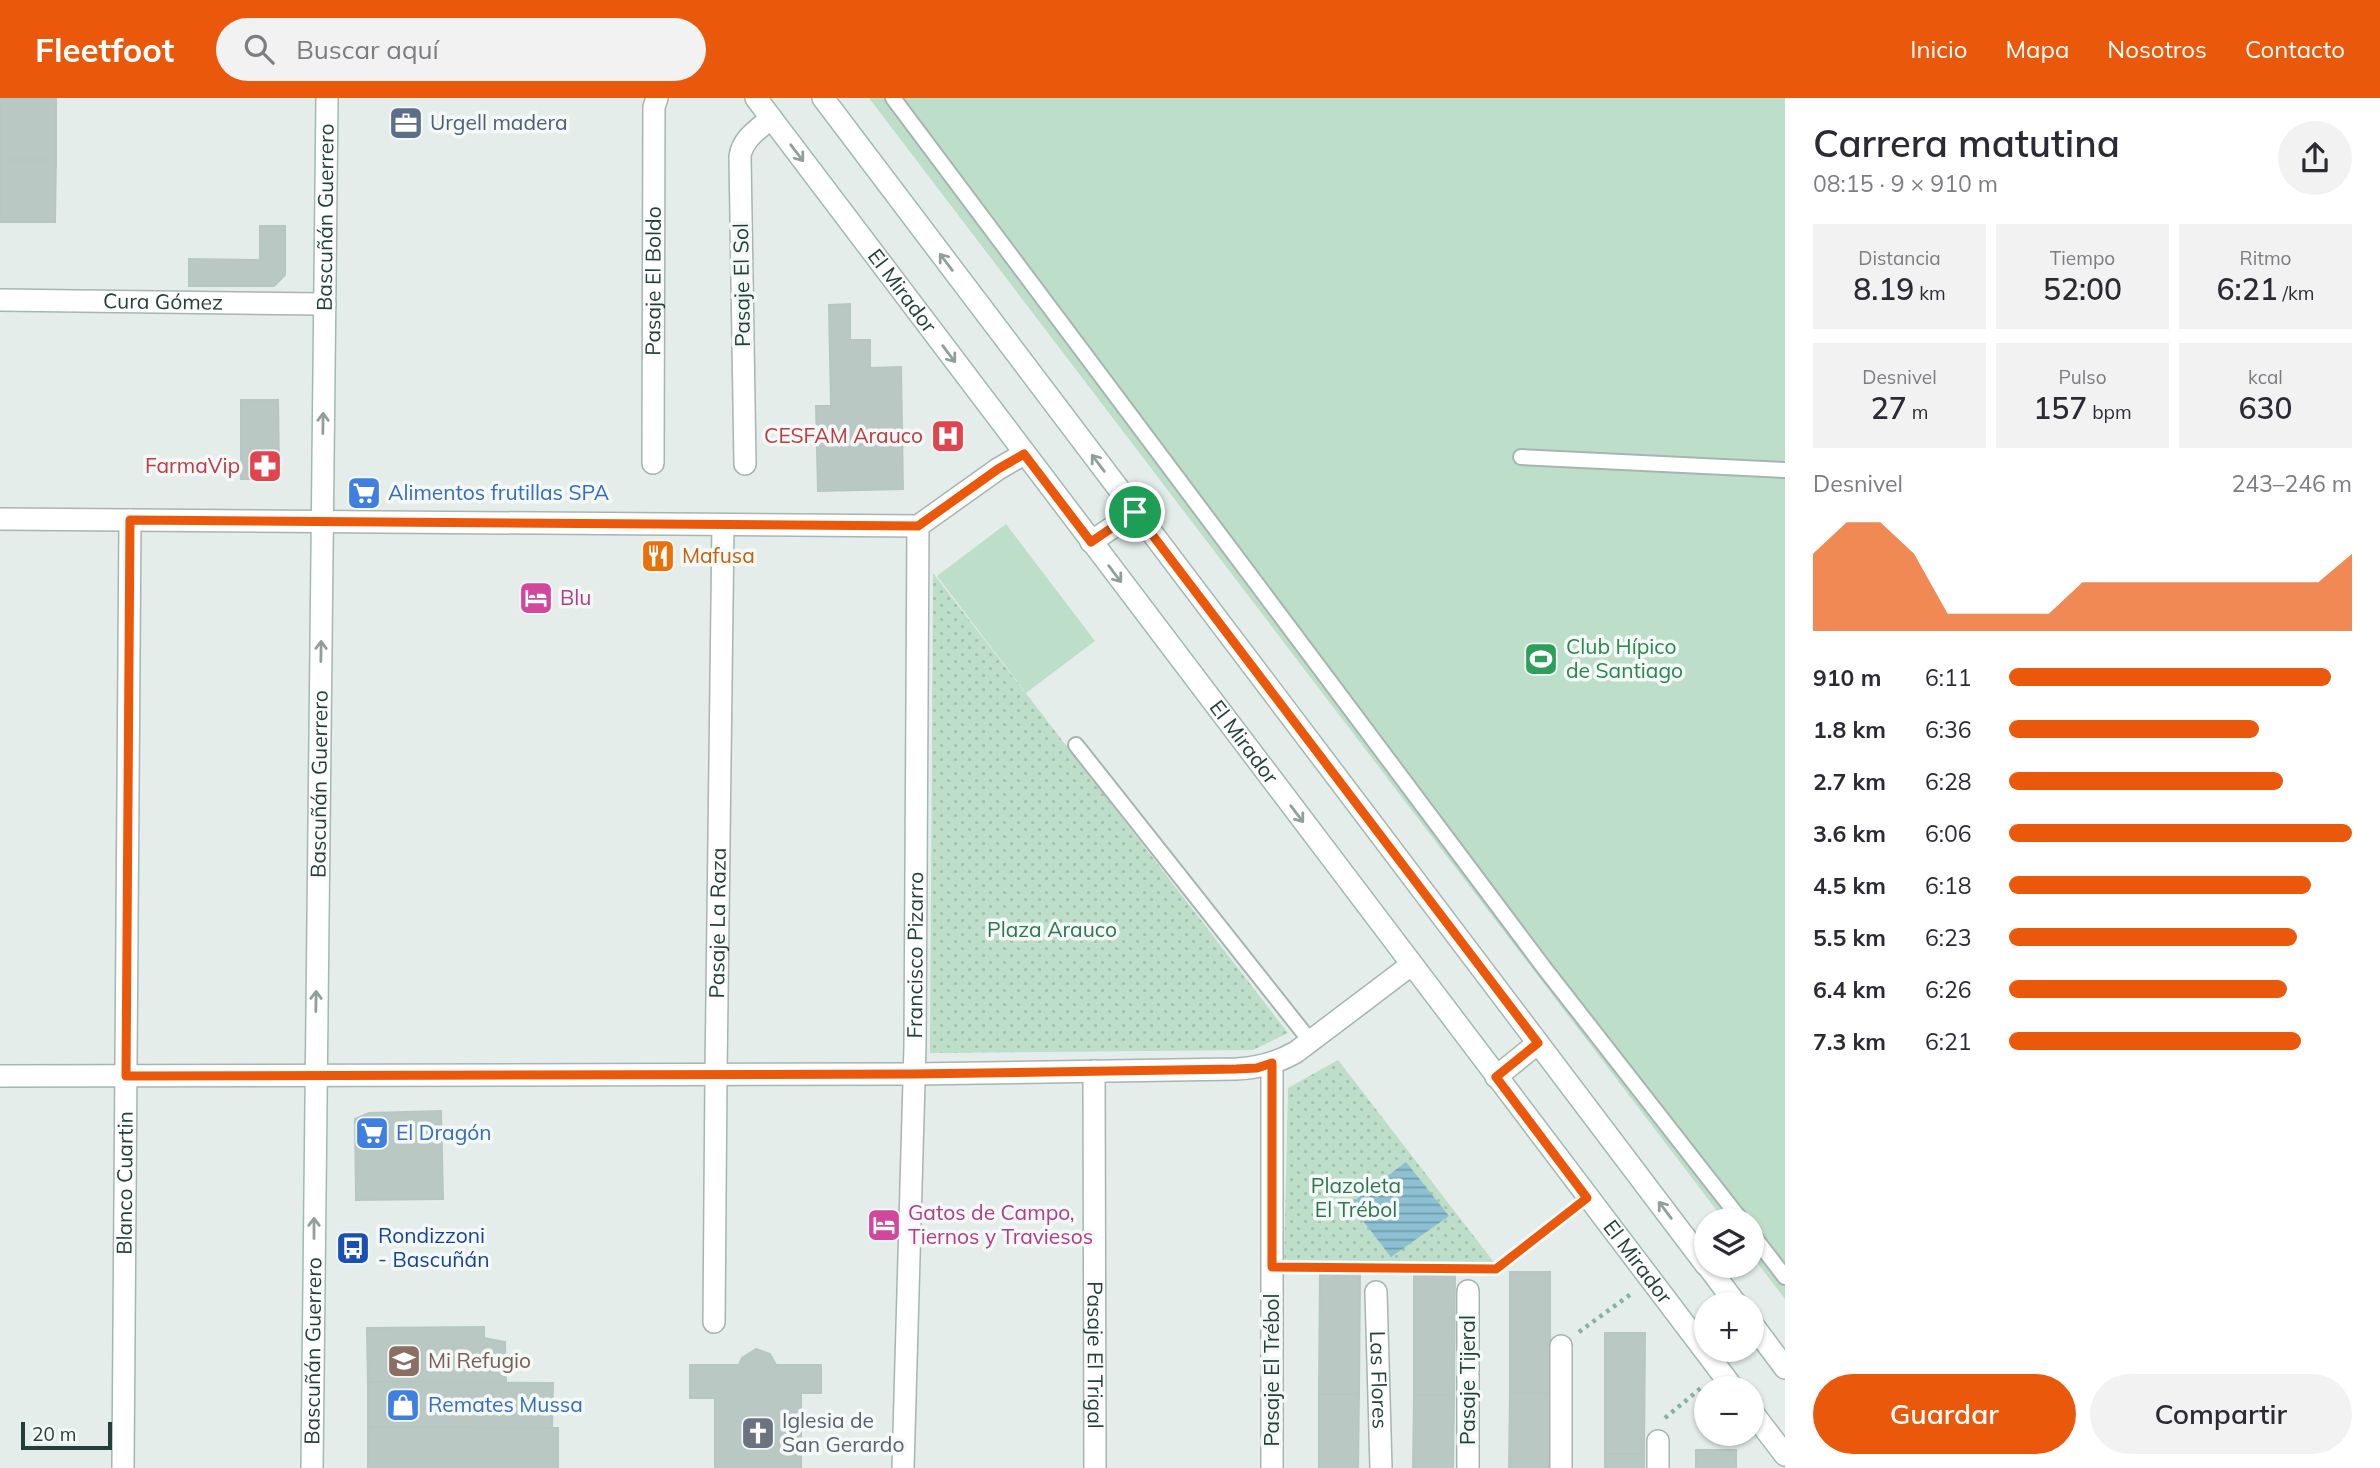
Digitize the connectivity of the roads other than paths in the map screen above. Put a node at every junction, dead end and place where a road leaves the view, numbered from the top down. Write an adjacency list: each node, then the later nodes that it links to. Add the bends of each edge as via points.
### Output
1 (327, 98): 8 (street, Bascuñán Guerrero)
2 (657, 98): 11 (street, Pasaje El Boldo)
3 (756, 98): 6 (street, El Mirador)
4 (823, 98): 14 (street, one-way to 4)
5 (893, 98): 33 (lane, via 1545,969)
6 (771, 118): 9 (street, El Mirador, one-way to 9); 12 (street, Pasaje El Sol, via 746,139 740,156)
7 (0, 300): 8 (street, Cura Gómez)
8 (325, 304): 17 (street, Bascuñán Guerrero, one-way to 8)
9 (1024, 454): 19 (street); 20 (street, El Mirador)
10 (1521, 457): 13 (lane)
11 (653, 463)
12 (745, 464)
13 (1785, 470)
14 (1135, 512): 20 (street); 24 (street)
15 (0, 519): 16 (street)
16 (130, 520): 17 (street); 30 (street, Blanco Cuartin)
17 (322, 522): 18 (street); 31 (street, Bascuñán Guerrero, one-way to 17)
18 (723, 524): 19 (street); 27 (street, Pasaje La Raza)
19 (918, 526): 28 (street, Francisco Pizarro)
20 (1091, 542): 22 (street, El Mirador, one-way to 22)
21 (1076, 745): 23 (lane)
22 (1411, 965): 23 (street); 32 (street, El Mirador)
23 (1311, 1042): 25 (street)
24 (1538, 1043): 32 (street); 34 (street, one-way to 24)
25 (1272, 1063): 26 (street, via 1257,1068); 51 (street, Pasaje El Trébol)
26 (1094, 1072): 28 (street); 50 (street, Pasaje El Trigal)
27 (716, 1074): 28 (street); 31 (street); 39 (street, Pasaje La Raza)
28 (914, 1074): 49 (street, Francisco Pizarro)
29 (0, 1076): 30 (street)
30 (126, 1076): 31 (street); 47 (street, Blanco Cuartin)
31 (315, 1076): 48 (street, Bascuñán Guerrero, one-way to 31)
32 (1496, 1077): 43 (street, El Mirador)
33 (1732, 1208)
34 (1694, 1248)
35 (1764, 1249): 36 (lane)
36 (1785, 1276)
37 (1376, 1292): 52 (street, Las Flores)
38 (1468, 1292): 53 (street, Pasaje Tijeral)
39 (714, 1322)
40 (1764, 1340): 42 (street)
41 (1561, 1346): 54 (street)
42 (1785, 1368)
43 (1724, 1376)
44 (1764, 1428): 46 (street)
45 (1658, 1441): 55 (street)
46 (1785, 1455)
47 (123, 1468)
48 (312, 1468)
49 (903, 1468)
50 (1095, 1468)
51 (1272, 1468)
52 (1381, 1468)
53 (1468, 1468)
54 (1561, 1468)
55 (1658, 1468)

